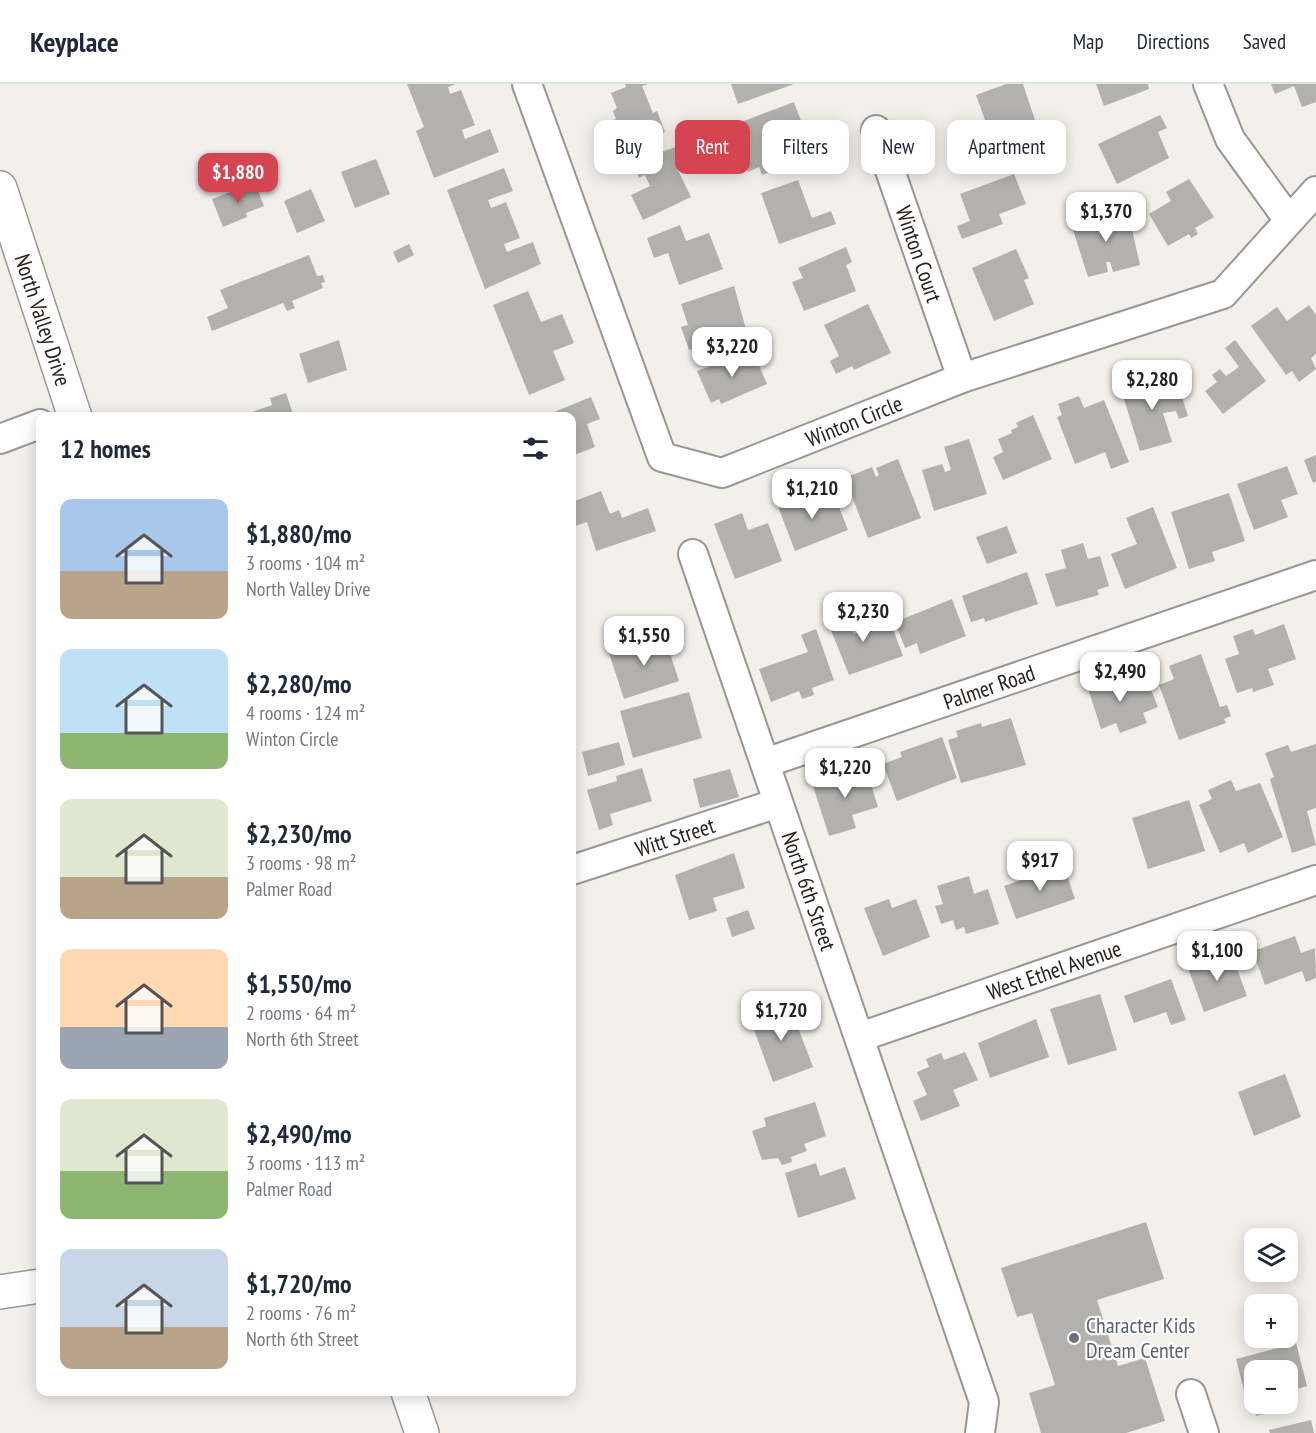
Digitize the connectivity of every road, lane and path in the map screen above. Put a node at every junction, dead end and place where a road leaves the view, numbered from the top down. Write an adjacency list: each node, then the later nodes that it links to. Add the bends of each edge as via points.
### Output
1 (528, 84): 7 (street, Winton Circle, via 662,457 722,473)
2 (1208, 84): 6 (street, via 1230,139)
3 (891, 174): 7 (street, Winton Court)
4 (0, 188): 8 (main road, North Valley Drive)
5 (1316, 191): 6 (street, Winton Circle)
6 (1288, 219): 7 (street, Winton Circle, via 1223,294)
7 (962, 378)
8 (68, 412)
9 (36, 425): 10 (street)
10 (0, 439)
11 (693, 554): 13 (street, North 6th Street)
12 (1316, 575): 13 (street, Palmer Road)
13 (765, 763): 14 (street, North 6th Street)
14 (778, 803): 15 (street, Witt Street); 17 (street, North 6th Street)
15 (576, 869)
16 (1316, 880): 17 (street, West Ethel Avenue)
17 (860, 1037): 23 (street, North 6th Street, via 984,1402)
18 (36, 1287): 19 (main road)
19 (0, 1292)
20 (1191, 1394): 24 (street)
21 (409, 1396): 22 (main road)
22 (422, 1433)
23 (980, 1433)
24 (1204, 1433)

